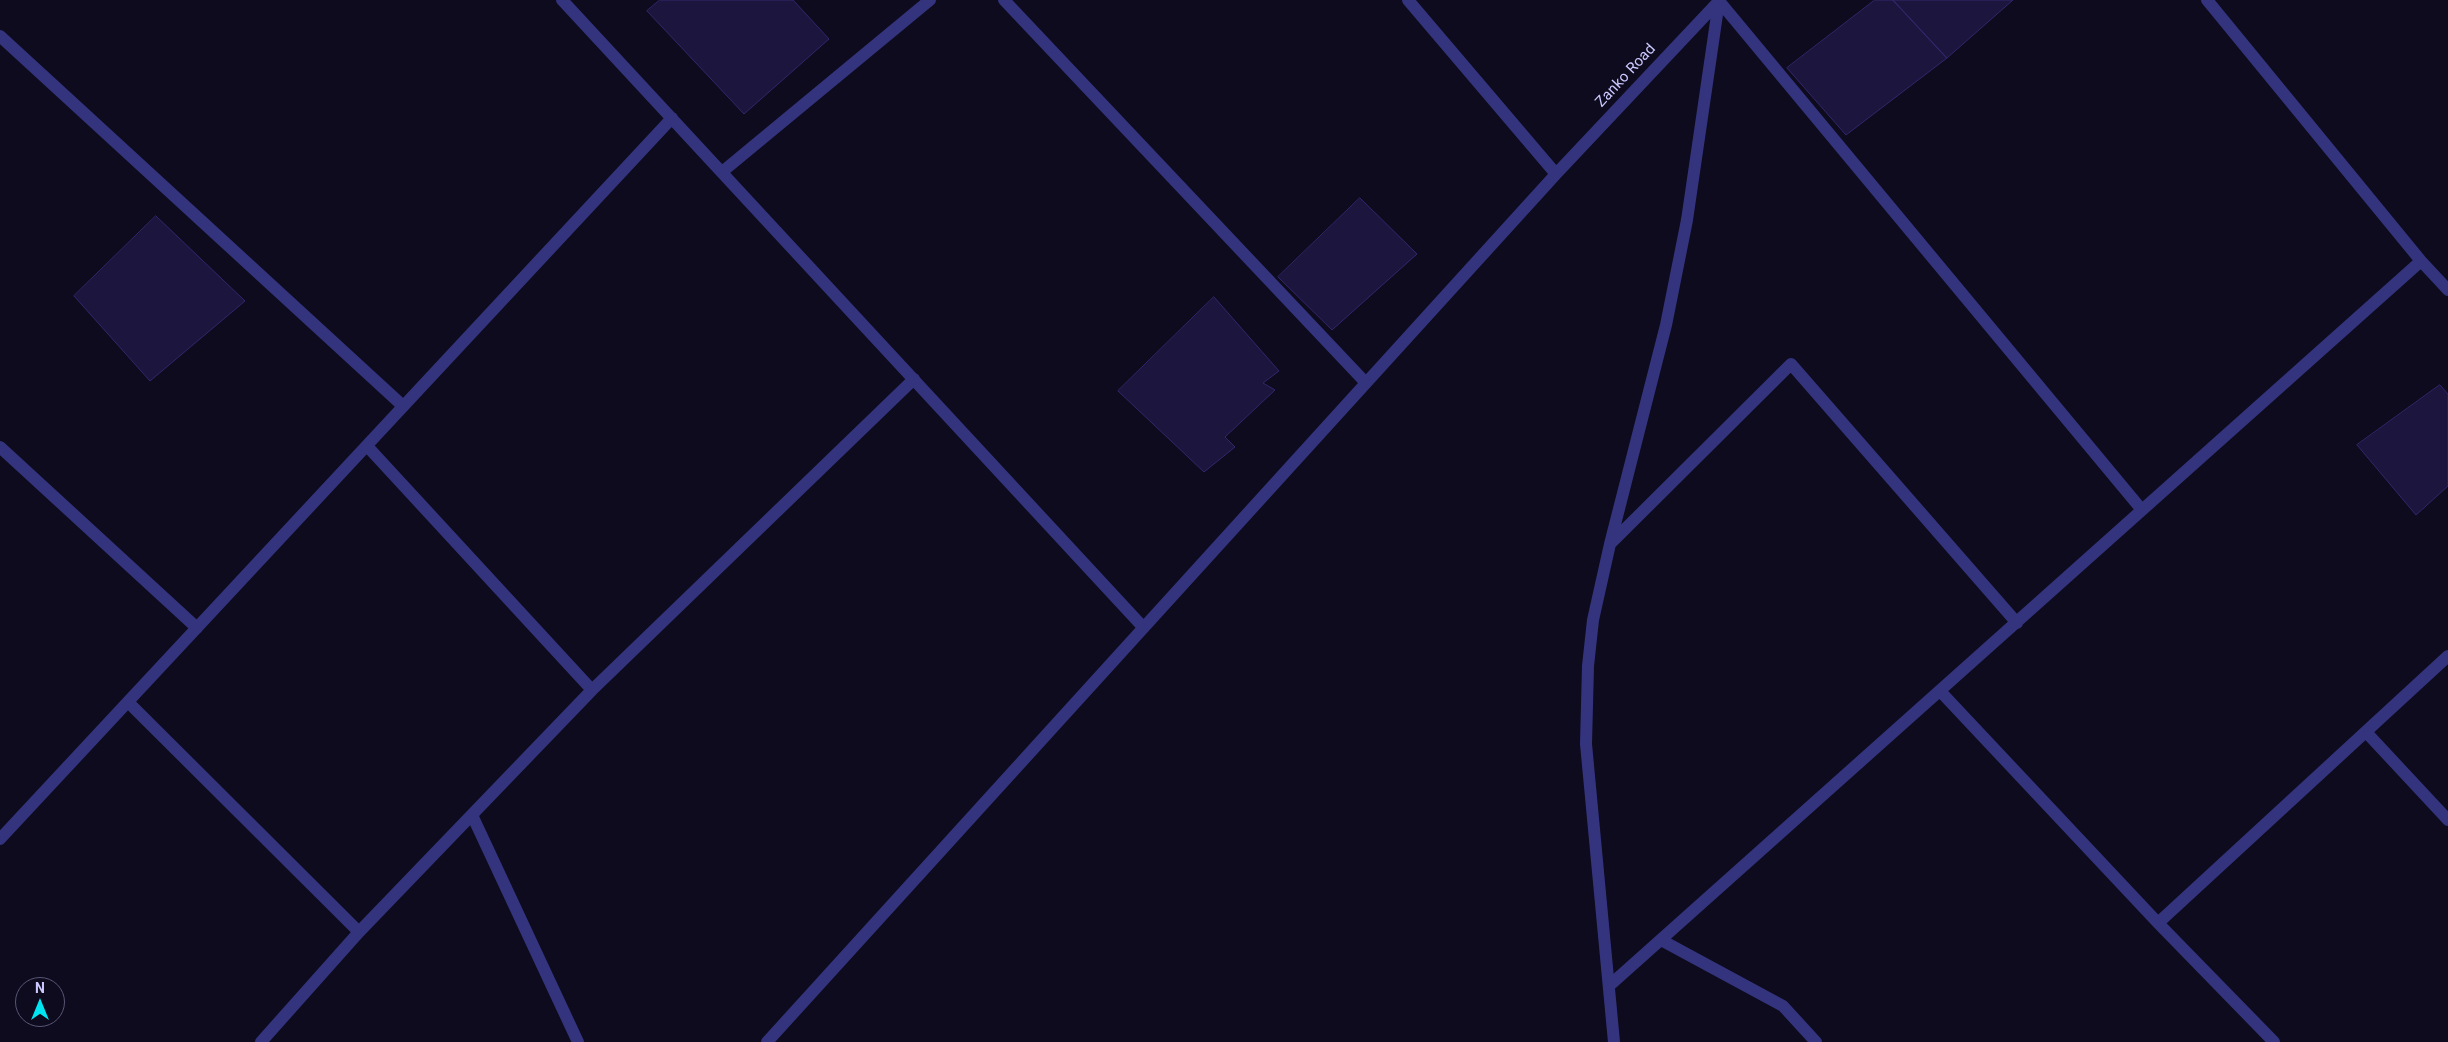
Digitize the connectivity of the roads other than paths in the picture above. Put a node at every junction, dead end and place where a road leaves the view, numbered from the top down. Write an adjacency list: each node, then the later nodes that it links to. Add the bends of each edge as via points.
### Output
1 (562, 0): 8 (street)
2 (930, 0): 9 (street)
3 (1004, 0): 14 (street)
4 (1408, 0): 10 (street)
5 (1720, 0): 10 (street, Zanko Road); 18 (street); 19 (street, via 1688,220 1666,325)
6 (2207, 0): 11 (street)
7 (0, 36): 15 (street)
8 (672, 118): 9 (street); 15 (street)
9 (722, 172): 13 (street)
10 (1556, 174): 14 (street, Zanko Road)
11 (2421, 261): 12 (street); 18 (street)
12 (2448, 290)
13 (914, 379): 21 (street); 24 (street)
14 (1366, 383): 21 (street, Zanko Road)
15 (403, 406): 16 (street)
16 (367, 446): 22 (street); 24 (street)
17 (0, 447): 22 (street)
18 (2142, 510): 20 (street)
19 (1610, 544): 20 (street, via 1791,364); 34 (street, via 1593,620 1586,744)
20 (2016, 623): 25 (street)
21 (1143, 627): 37 (street, Zanko Road)
22 (197, 628): 26 (street)
23 (2448, 656): 27 (street)
24 (592, 690): 28 (street)
25 (1940, 691): 31 (street); 33 (street)
26 (128, 702): 30 (street); 32 (street)
27 (2366, 732): 29 (street); 31 (street)
28 (472, 815): 32 (street); 36 (street)
29 (2448, 820)
30 (0, 839)
31 (2158, 923): 40 (street)
32 (359, 932): 35 (street)
33 (1661, 940): 34 (street); 39 (street, via 1783,1006)
34 (1610, 985): 38 (street)
35 (261, 1042)
36 (578, 1042)
37 (767, 1042)
38 (1614, 1042)
39 (1816, 1042)
40 (2274, 1042)

